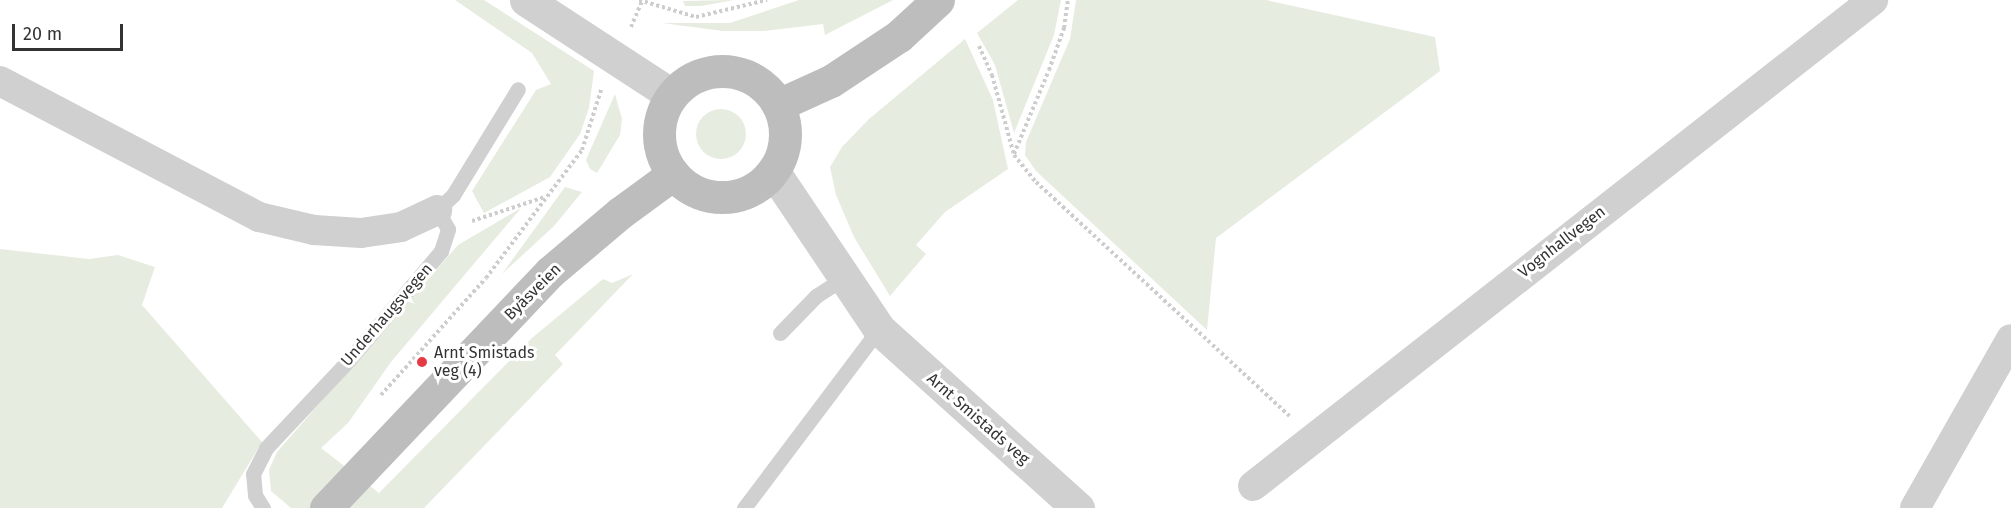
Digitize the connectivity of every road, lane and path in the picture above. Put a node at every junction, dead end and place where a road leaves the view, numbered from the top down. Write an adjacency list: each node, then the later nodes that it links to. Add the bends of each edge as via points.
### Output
1 (526, 0): 12 (street)
2 (642, 0): 3 (path, via 696,17); 7 (path)
3 (767, 0)
4 (938, 0): 13 (main road, via 899,36 840,75)
5 (1068, 0): 14 (path, via 1064,28)
6 (1873, 0): 24 (street, Vognhallvegen)
7 (634, 22)
8 (979, 46): 14 (path, via 992,75)
9 (603, 80): 17 (path, via 582,150)
10 (0, 81): 18 (street, via 259,217 314,231 361,233)
11 (518, 89): 18 (lane, via 453,195)
12 (672, 95): 13 (main road, via 687,81 707,73 728,71 748,76 766,88); 16 (main road, via 662,114 658,135 662,155)
13 (778, 105): 15 (main road, via 785,128 783,150)
14 (1014, 155): 24 (path, via 1036,182)
15 (773, 171): 16 (main road, via 756,187 735,195 712,197 690,189); 19 (street, Arnt Smistads veg)
16 (673, 174): 27 (main road, Byåsveien, via 550,272)
17 (546, 197): 18 (path); 23 (path, via 486,278)
18 (443, 220): 26 (lane, Underhaugsvegen, via 441,251 430,267 266,448 253,474 255,495)
19 (842, 279): 20 (street, Arnt Smistads veg); 21 (lane, via 816,296)
20 (879, 329): 28 (lane); 29 (street, Arnt Smistads veg)
21 (780, 333)
22 (2011, 339): 30 (street)
23 (379, 397)
24 (1311, 438): 25 (street, Vognhallvegen)
25 (1252, 486)
26 (263, 508)
27 (326, 508)
28 (744, 508)
29 (1078, 508)
30 (1915, 508)

